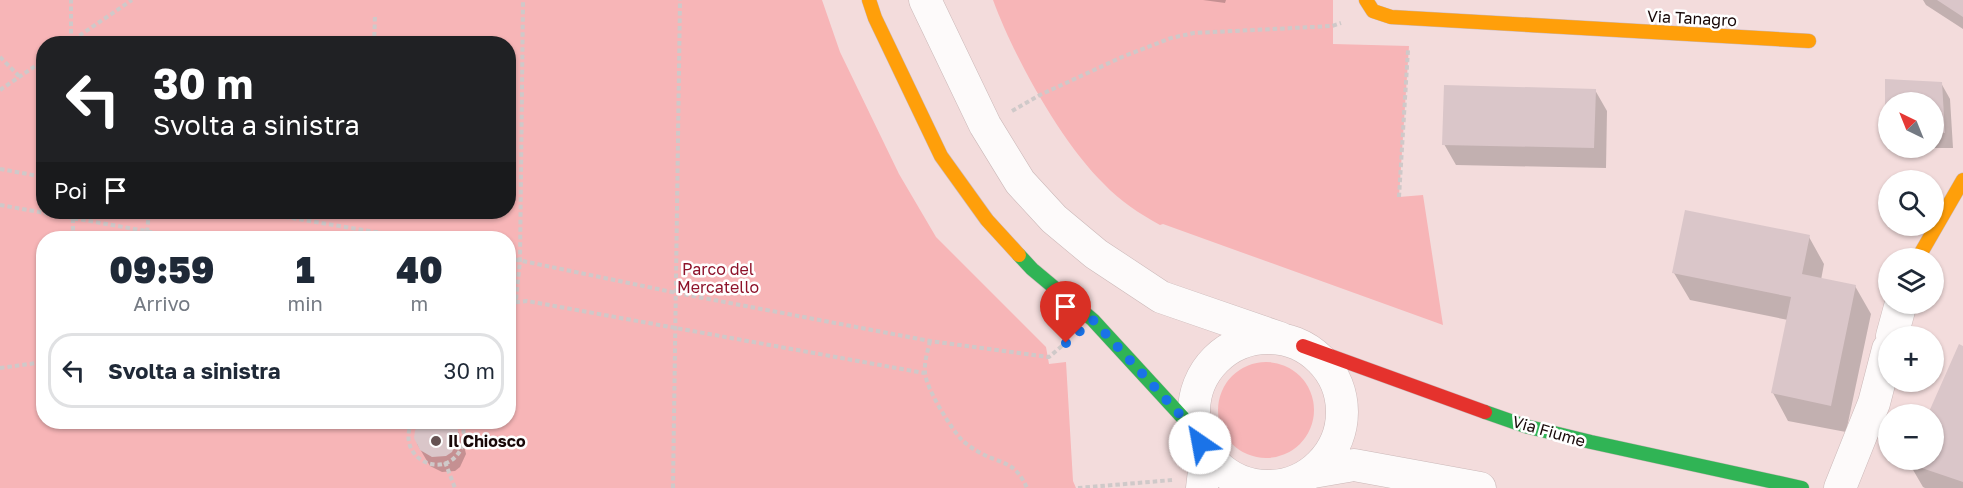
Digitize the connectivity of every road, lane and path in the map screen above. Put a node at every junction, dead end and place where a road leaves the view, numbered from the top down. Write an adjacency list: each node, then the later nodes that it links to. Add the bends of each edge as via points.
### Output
1 (71, 0): 9 (path)
2 (132, 0): 10 (path)
3 (523, 0): 31 (path)
4 (680, 0): 32 (path)
5 (869, 0): 36 (street, via 941,156 987,220 1032,269)
6 (926, 0): 18 (street)
7 (1369, 6): 12 (street, Via Tanagro, via 1391,17); 18 (path, via 1332,26 1194,33 1171,38 1040,95)
8 (375, 16): 11 (path)
9 (70, 36)
10 (79, 36)
11 (374, 36)
12 (1809, 41)
13 (1409, 46): 22 (path)
14 (0, 57): 16 (path)
15 (36, 66): 16 (path)
16 (20, 77): 17 (path)
17 (0, 90)
18 (985, 126): 39 (street, via 1020,182 1054,219 1096,254 1161,297)
19 (0, 169): 20 (path)
20 (36, 176)
21 (1963, 180): 29 (street)
22 (1399, 197)
23 (0, 205): 24 (path)
24 (36, 210)
25 (78, 219): 27 (path)
26 (297, 219): 28 (path)
27 (142, 231)
28 (370, 231)
29 (1924, 248)
30 (516, 260): 31 (path)
31 (520, 261): 32 (path); 33 (path)
32 (677, 293): 37 (path); 38 (path)
33 (516, 299): 34 (path)
34 (527, 301): 35 (path); 37 (path)
35 (516, 302)
36 (1093, 320): 38 (path, via 1049,357); 46 (street)
37 (677, 327): 42 (path); 52 (path)
38 (930, 340): 42 (path)
39 (1292, 342): 46 (street, via 1261,338 1244,342 1213,362 1202,378 1193,414); 48 (street, via 1318,356 1330,371 1342,406 1342,425 1336,443); 56 (street, Via Fiume, via 1526,426)
40 (36, 363): 41 (path)
41 (0, 368)
42 (924, 374): 53 (path, via 946,418 963,441 1019,472)
43 (1878, 388): 57 (street)
44 (408, 429): 47 (path, via 408,440 416,457 434,464)
45 (462, 429): 47 (path, via 459,452)
46 (1201, 443): 49 (street); 50 (street, via 1227,475)
47 (445, 462): 51 (path)
48 (1313, 472): 50 (street, via 1299,480); 55 (street, via 1354,465)
49 (1191, 486): 54 (path, via 1172,480)
50 (1268, 487)
51 (455, 488)
52 (673, 488)
53 (1027, 488)
54 (1078, 488)
55 (1480, 488)
56 (1802, 488)
57 (1839, 488)

